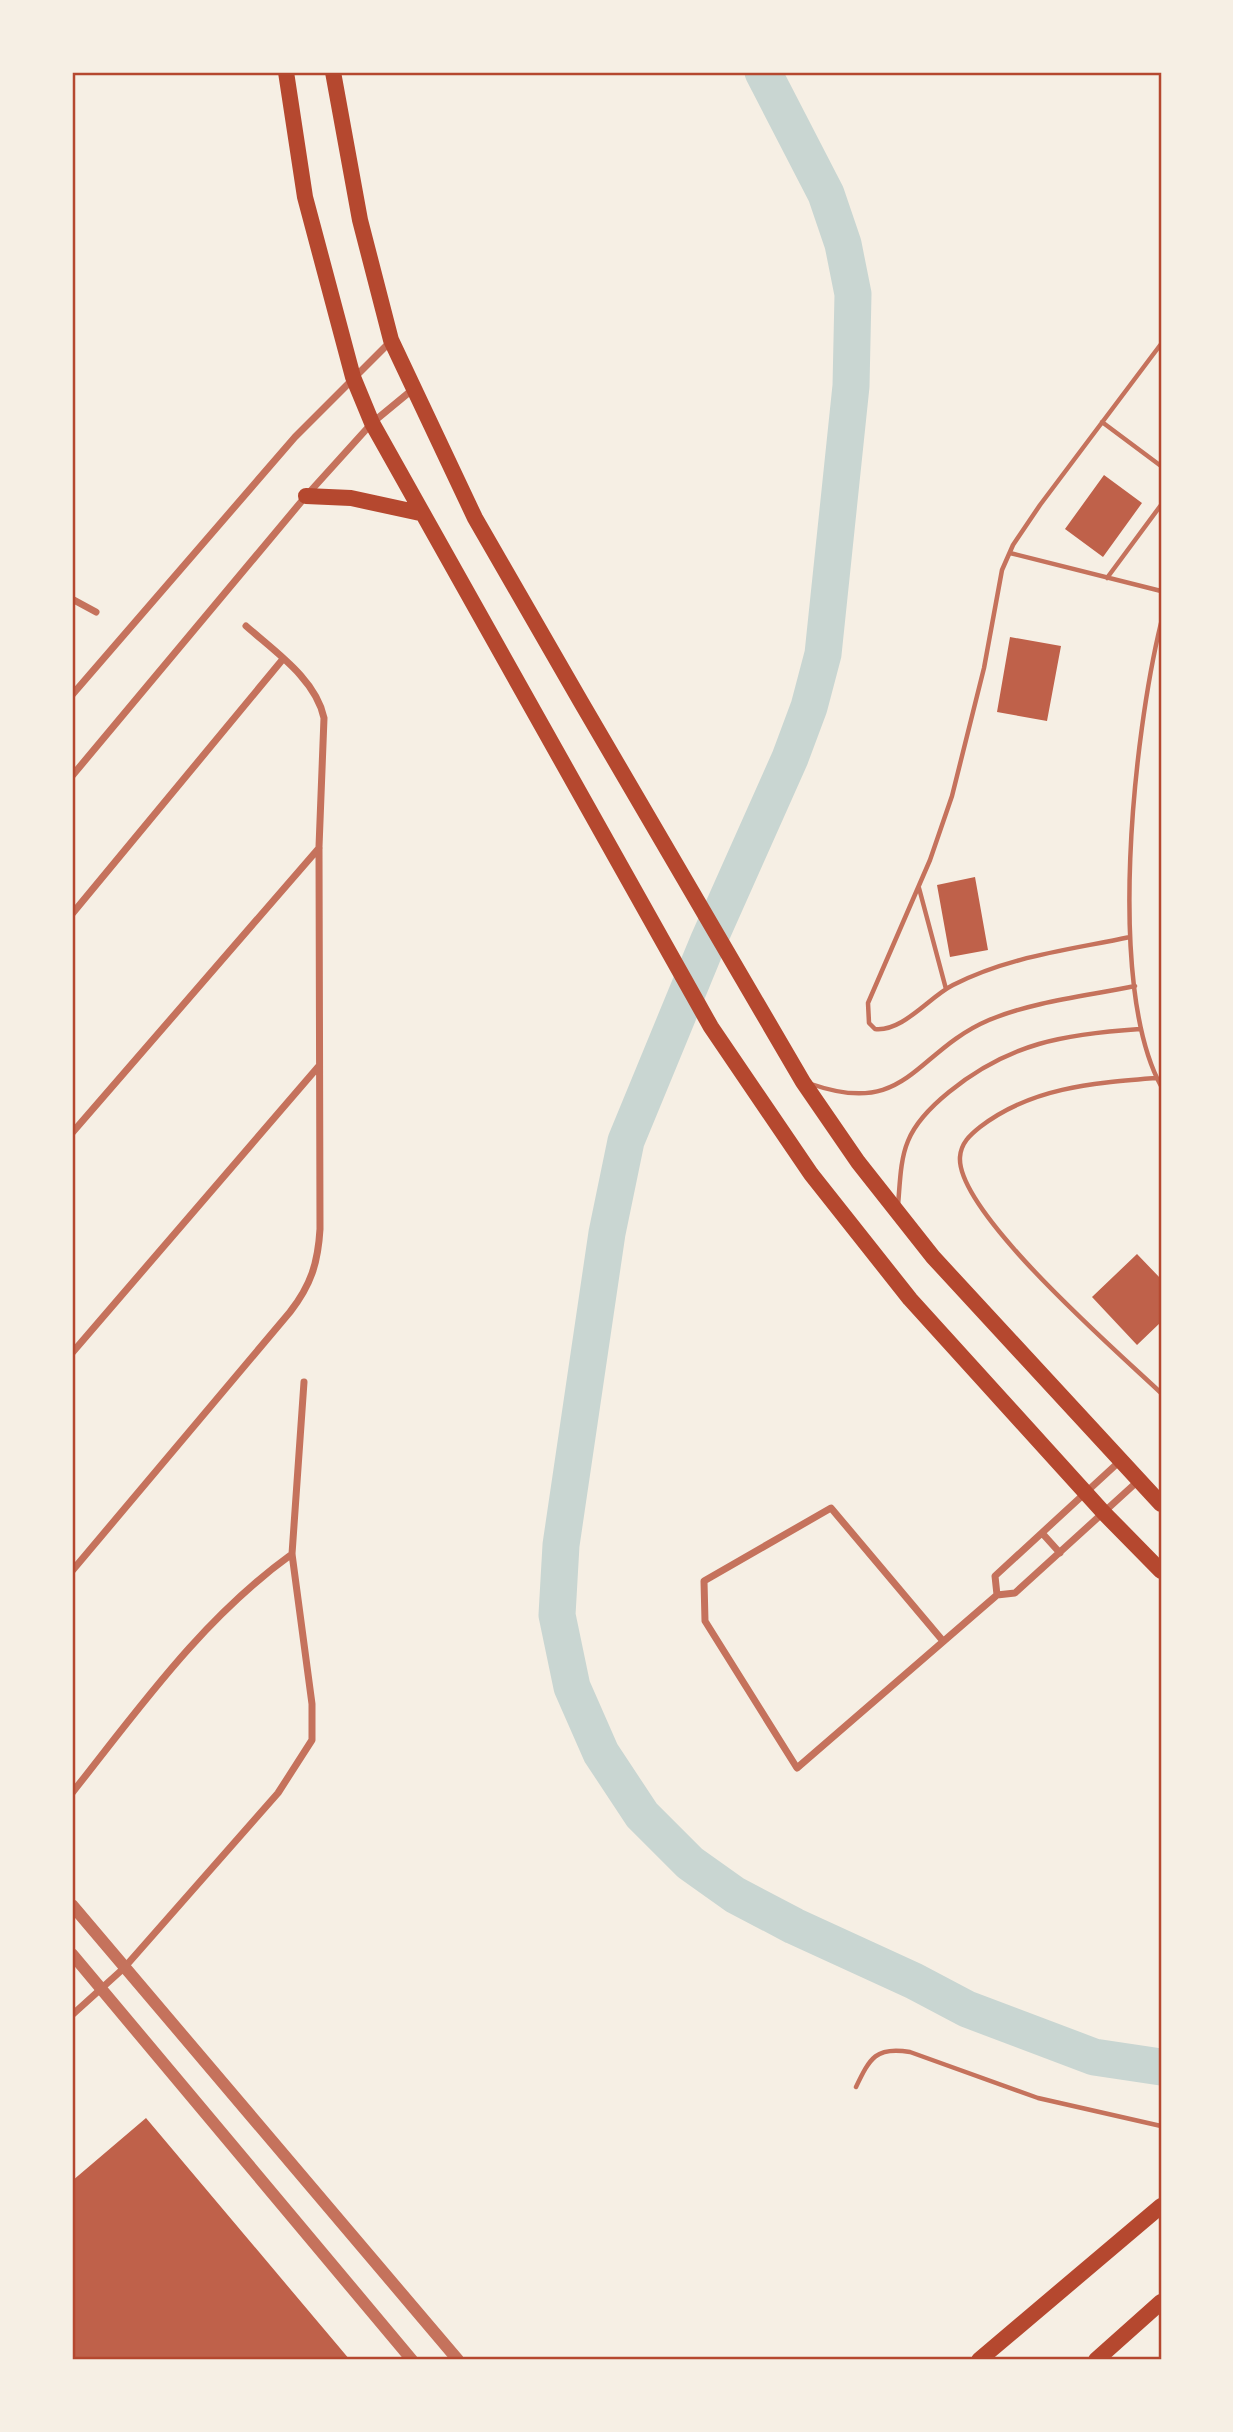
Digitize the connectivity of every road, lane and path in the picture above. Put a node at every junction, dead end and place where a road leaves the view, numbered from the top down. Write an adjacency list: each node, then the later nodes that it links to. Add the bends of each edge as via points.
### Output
1 (286, 72): 5 (main road, via 305,197)
2 (333, 72): 3 (main road, via 360,220)
3 (391, 340): 5 (street); 6 (main road)
4 (1161, 344): 7 (lane)
5 (353, 377): 8 (main road); 21 (street, via 225,516)
6 (412, 390): 8 (street); 32 (main road, via 475,518)
7 (1102, 422): 9 (lane); 13 (lane)
8 (372, 423): 10 (street); 12 (main road)
9 (1161, 466)
10 (306, 496): 12 (main road, via 351,498); 22 (street)
11 (1161, 505): 14 (lane)
12 (420, 513): 41 (main road, via 711,1027 811,1174 864,1242)
13 (1010, 553): 14 (lane); 24 (lane, via 996,591 984,668 952,796)
14 (1107, 578): 15 (lane)
15 (1161, 592)
16 (72, 599): 17 (street)
17 (96, 612)
18 (1161, 623): 26 (lane, via 1135,803)
19 (246, 626): 20 (street)
20 (283, 659): 23 (street, via 312,689 322,710); 25 (street)
21 (72, 695)
22 (72, 776)
23 (319, 847): 30 (street); 34 (street)
24 (919, 886): 28 (lane); 28 (lane, via 868,1003 869,1023 875,1029 893,1027)
25 (72, 914)
26 (1130, 937): 27 (lane); 28 (lane, via 1005,961)
27 (1135, 986): 29 (lane); 32 (lane, via 989,1020 882,1092 839,1094)
28 (946, 989)
29 (1140, 1029): 31 (lane); 35 (lane, via 1036,1043 1003,1055 970,1075 936,1102 907,1142)
30 (318, 1067): 36 (street); 47 (street, via 320,1228 309,1287)
31 (1157, 1078): 33 (lane); 38 (lane, via 1047,1092 990,1119 963,1143 960,1154 964,1179 993,1222 1058,1295)
32 (803, 1082): 35 (main road)
33 (1161, 1086)
34 (72, 1133)
35 (897, 1212): 39 (main road)
36 (72, 1353)
37 (303, 1382): 46 (street)
38 (1161, 1393)
39 (1120, 1461): 40 (main road); 41 (street)
40 (1139, 1480): 42 (main road); 43 (street)
41 (1086, 1494): 43 (main road); 44 (street)
42 (1161, 1504)
43 (1104, 1513): 45 (street); 48 (main road)
44 (1042, 1533): 45 (street); 49 (street, via 995,1576)
45 (1060, 1553): 49 (street, via 1015,1594)
46 (292, 1554): 51 (street, via 228,1604); 54 (street, via 312,1704 312,1740 278,1793)
47 (72, 1571)
48 (1161, 1571)
49 (997, 1595): 50 (street)
50 (943, 1641): 50 (street, via 797,1768 705,1621 704,1581 831,1508)
51 (72, 1793)
52 (72, 1905): 54 (street)
53 (72, 1954): 55 (street)
54 (124, 1968): 55 (street); 62 (street)
55 (102, 1990): 56 (street); 61 (street)
56 (72, 2015)
57 (856, 2087): 58 (lane, via 870,2061 891,2049 1038,2098)
58 (1161, 2126)
59 (1161, 2206): 63 (main road)
60 (1161, 2302): 64 (main road)
61 (412, 2360)
62 (458, 2360)
63 (979, 2360)
64 (1096, 2360)

